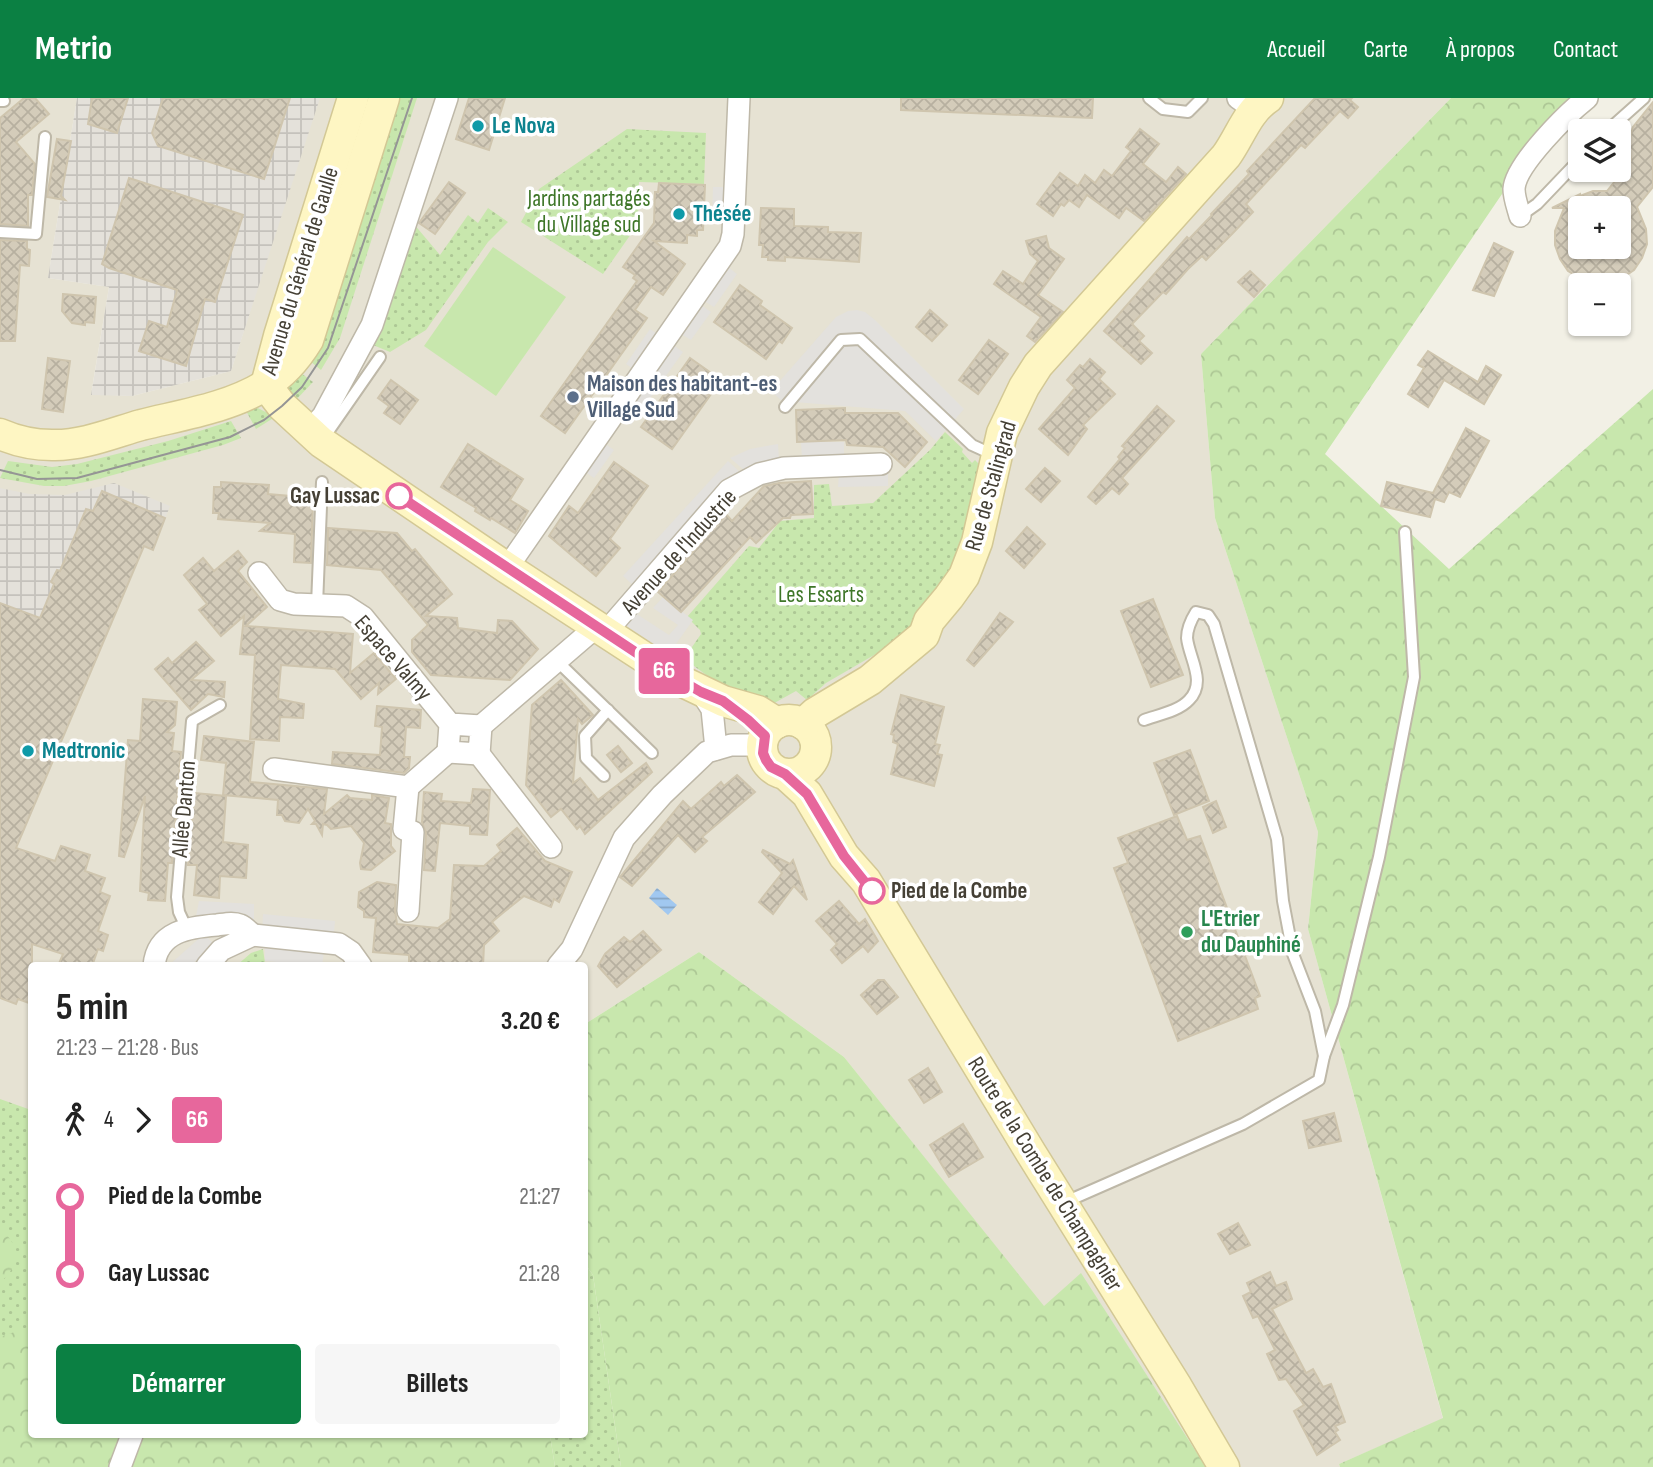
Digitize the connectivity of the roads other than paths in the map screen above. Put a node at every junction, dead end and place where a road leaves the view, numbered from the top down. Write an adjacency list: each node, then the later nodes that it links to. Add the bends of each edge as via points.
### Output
1 (352, 98): 16 (street, Avenue du Général de Gaulle)
2 (384, 98): 16 (street, Avenue du Général de Gaulle, via 308,340 299,355)
3 (447, 98): 19 (street, via 372,325)
4 (738, 98): 24 (street, via 730,246)
5 (1149, 98): 6 (lane, via 1163,109 1188,112)
6 (1202, 98)
7 (1587, 98): 13 (street, via 1568,113 1518,173 1514,188)
8 (1644, 98): 10 (lane)
9 (1253, 102): 20 (street, Rue de Stalingrad, via 1226,156 1038,365 1013,408)
10 (1620, 119)
11 (44, 136): 14 (lane, via 36,234)
12 (1568, 172): 13 (lane)
13 (1520, 216)
14 (0, 232)
15 (380, 357): 19 (lane)
16 (266, 385): 18 (street, via 232,401 82,441 53,446); 19 (street, Avenue de l'Industrie)
17 (785, 407): 20 (lane, via 841,340 860,339 972,445)
18 (1, 437)
19 (315, 437): 24 (street, Avenue de l'Industrie)
20 (996, 456): 35 (street, Rue de Stalingrad, via 977,542 964,576 929,621 924,635 870,680)
21 (881, 464): 27 (street, Avenue de l'Industrie, via 785,468 759,474 729,490)
22 (322, 482): 26 (lane)
23 (1405, 532): 52 (lane, via 1414,677 1379,857 1343,1005)
24 (507, 568): 27 (street, Avenue de l'Industrie)
25 (259, 573): 26 (street, Espace Valmy, via 280,600)
26 (317, 605): 33 (street, Espace Valmy, via 346,606 363,617)
27 (601, 630): 28 (street); 29 (street, Avenue de l'Industrie)
28 (557, 661): 31 (lane); 34 (street)
29 (712, 696): 35 (street, Avenue de l'Industrie, via 758,711); 36 (street)
30 (220, 705): 46 (lane, Allée Danton, via 192,721 177,897)
31 (608, 710): 38 (lane); 42 (lane, via 586,736 586,758)
32 (1144, 720): 52 (lane, via 1188,701 1195,690 1189,623 1196,612 1208,615 1277,839 1293,954 1315,1011)
33 (450, 724): 34 (street); 37 (street)
34 (481, 726): 39 (street)
35 (777, 732): 36 (street); 40 (street, via 763,753 771,767); 40 (street, via 809,729 816,748)
36 (716, 749): 51 (street, via 662,795 624,838 572,949)
37 (448, 752): 39 (street); 43 (street)
38 (652, 753)
39 (479, 754): 44 (street)
40 (798, 767): 53 (street, Route de la Combe de Champagnier, via 844,816 859,847 866,881)
41 (274, 769): 43 (street)
42 (604, 776)
43 (408, 788): 45 (street, via 404,830 413,832)
44 (551, 847)
45 (408, 911)
46 (186, 928): 47 (street, via 234,923); 48 (street, via 159,949)
47 (253, 935): 49 (street, via 222,950); 50 (street, via 337,943)
48 (155, 962)
49 (211, 962)
50 (358, 962)
51 (561, 962)
52 (1324, 1056): 53 (lane, via 1319,1080 1243,1124)
53 (1062, 1204): 56 (street, Route de la Combe de Champagnier)
54 (131, 1438): 55 (street)
55 (120, 1467)
56 (1224, 1467)

